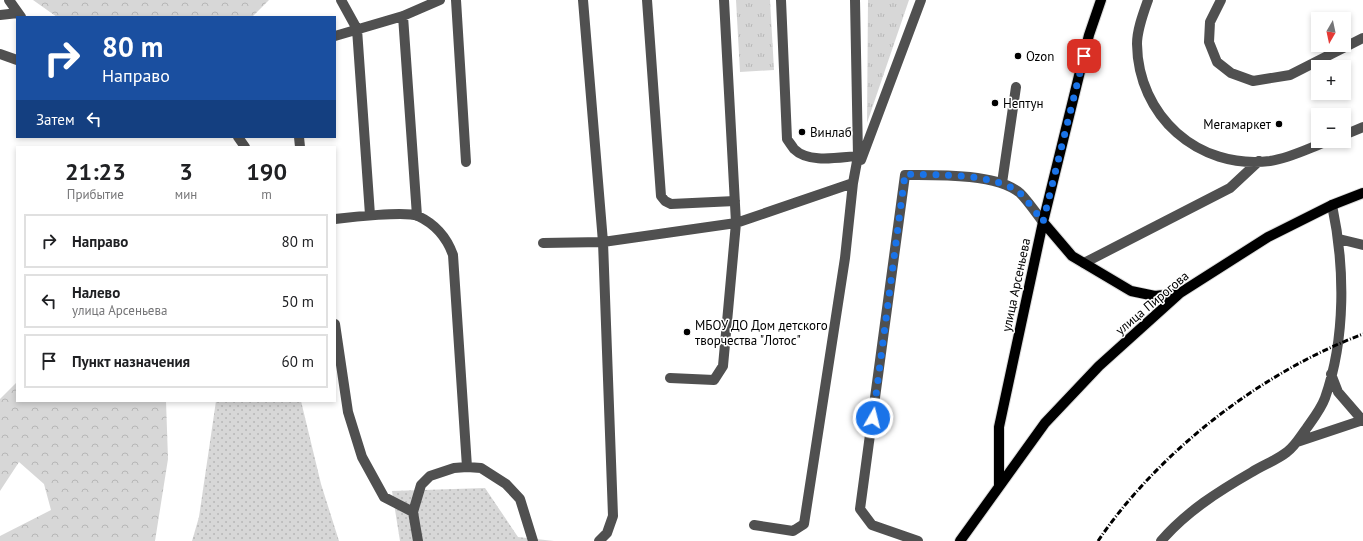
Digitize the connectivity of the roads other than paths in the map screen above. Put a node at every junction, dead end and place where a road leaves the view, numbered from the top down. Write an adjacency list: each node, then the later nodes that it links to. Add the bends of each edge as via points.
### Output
1 (9, 0): 15 (street)
2 (341, 0): 17 (street)
3 (456, 0): 28 (street)
4 (583, 0): 40 (street)
5 (648, 0): 32 (street, via 661,196 671,204)
6 (724, 0): 32 (street)
7 (781, 0): 26 (street, via 787,139 805,156)
8 (855, 0): 26 (street)
9 (922, 0): 29 (street)
10 (1101, 0): 37 (main road, улица Арсеньева, via 1089,35)
11 (1148, 0): 27 (street, via 1137,42 1138,61 1143,80 1158,114 1183,139 1202,150 1238,160)
12 (1221, 0): 19 (street, via 1210,22 1209,42 1217,62 1231,73 1253,81 1290,76)
13 (436, 1): 16 (street)
14 (0, 15): 15 (street)
15 (20, 15)
16 (402, 16): 17 (street); 35 (street)
17 (357, 30): 18 (street); 34 (street)
18 (336, 36)
19 (1363, 38)
20 (0, 54): 21 (street)
21 (16, 60)
22 (1016, 87): 30 (street)
23 (1363, 127): 24 (street)
24 (1351, 132)
25 (1311, 148): 27 (street, via 1288,157)
26 (858, 156): 29 (street)
27 (1259, 161): 43 (street, via 1230,188)
28 (466, 162)
29 (853, 183): 38 (street); 53 (street, via 845,258 804,524 793,531)
30 (1002, 183): 37 (street, via 1019,193); 57 (street, via 958,176 905,174 860,509 872,525)
31 (1363, 193): 33 (main road, улица Пирогова)
32 (735, 201): 38 (street)
33 (1332, 205): 39 (street); 44 (main road, улица Пирогова, via 1268,237)
34 (370, 215): 35 (street); 36 (street)
35 (417, 216): 50 (street, via 443,236 450,245 452,255)
36 (336, 219)
37 (1043, 222): 43 (main road, via 1072,256); 51 (main road, улица Арсеньева, via 999,427)
38 (736, 223): 40 (street); 47 (street, via 723,366 714,380)
39 (1339, 239): 42 (street); 46 (street, via 1341,274 1338,343)
40 (603, 242): 41 (street); 56 (street, via 613,516 607,533)
41 (543, 243)
42 (1363, 245)
43 (1084, 263): 44 (main road, via 1131,291 1155,296)
44 (1180, 293): 51 (main road, улица Пирогова, via 1094,372 1045,423)
45 (336, 331): 52 (street, via 348,412 362,457 384,497)
46 (1331, 374): 48 (street, via 1338,392); 49 (street, via 1324,399)
47 (670, 378)
48 (1363, 420): 49 (street)
49 (1297, 442): 59 (street, via 1286,453 1209,497 1173,527)
50 (467, 467): 52 (street, via 454,468 430,476 421,485); 55 (street, via 481,468 506,484 520,499)
51 (999, 486): 58 (main road, улица Пирогова)
52 (413, 512): 54 (street)
53 (754, 525)
54 (418, 541)
55 (533, 541)
56 (600, 541)
57 (918, 541)
58 (960, 541)
59 (1161, 541)

